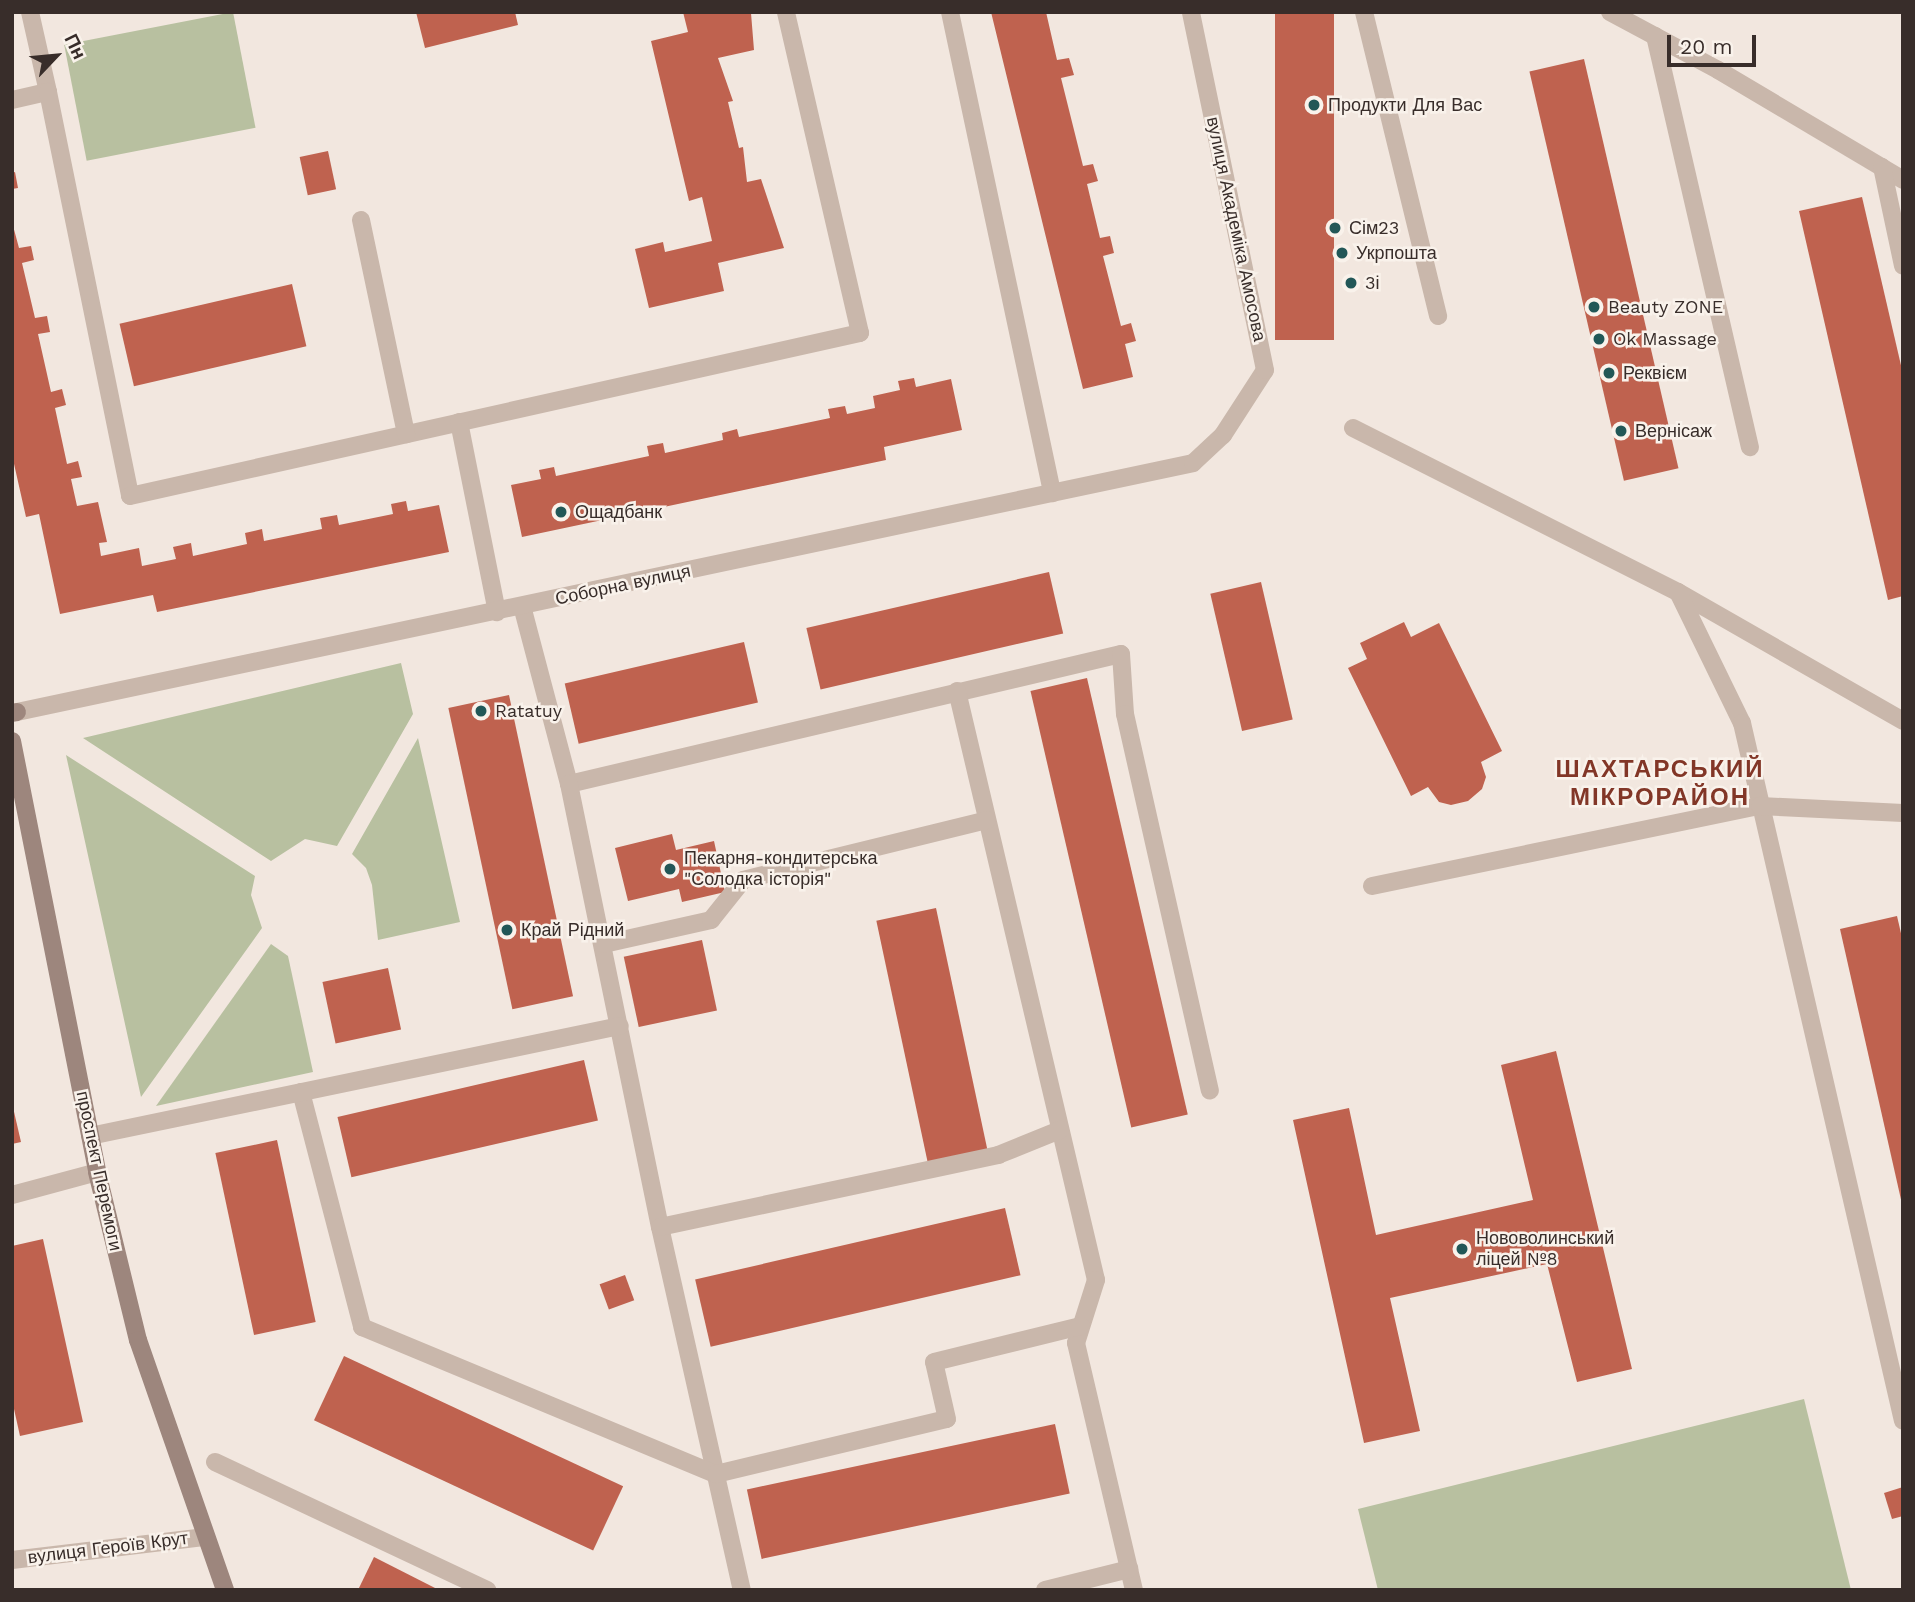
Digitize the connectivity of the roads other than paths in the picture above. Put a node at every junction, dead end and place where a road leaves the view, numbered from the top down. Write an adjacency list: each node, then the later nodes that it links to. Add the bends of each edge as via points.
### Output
1 (30, 12): 8 (street)
2 (786, 12): 15 (street, via 860,332)
3 (950, 12): 20 (street)
4 (1191, 12): 18 (street, вулиця Академіка Амосова, via 1265,370)
5 (1364, 12): 14 (street)
6 (1610, 12): 7 (street)
7 (1655, 36): 10 (street); 19 (street)
8 (48, 92): 9 (street); 17 (street, via 130,496)
9 (12, 100)
10 (1882, 167): 11 (street); 13 (street)
11 (1903, 180)
12 (361, 220): 17 (street)
13 (1903, 266)
14 (1438, 316)
15 (459, 422): 17 (street); 23 (street)
16 (1353, 428): 21 (street)
17 (406, 434)
18 (1223, 435): 20 (street, Соборна вулиця, via 1193,463)
19 (1750, 447)
20 (1052, 493): 22 (street, Соборна вулиця)
21 (1678, 592): 26 (street); 29 (street, via 1742,723)
22 (522, 607): 23 (street, Соборна вулиця); 28 (street)
23 (497, 612): 25 (street, Соборна вулиця)
24 (957, 691): 28 (street); 31 (street); 35 (street, via 1121,654 1125,714)
25 (14, 712)
26 (1903, 721)
27 (12, 741): 38 (street, проспект Перемоги)
28 (569, 783): 33 (street)
29 (1760, 806): 30 (street); 32 (street); 43 (street)
30 (1903, 813)
31 (987, 820): 33 (street, via 743,880 711,920); 37 (street)
32 (1372, 886)
33 (604, 944): 34 (street)
34 (620, 1026): 36 (street); 41 (street)
35 (1210, 1090)
36 (301, 1092): 38 (street); 45 (street, via 362,1327)
37 (1060, 1130): 41 (street, via 998,1155); 42 (street, via 1096,1280)
38 (90, 1136): 39 (street, проспект Перемоги)
39 (97, 1172): 40 (street); 46 (street, проспект Перемоги, via 138,1340)
40 (12, 1195)
41 (660, 1227): 45 (street)
42 (1081, 1326): 45 (street, via 934,1362 947,1419); 48 (street, via 1076,1343)
43 (1903, 1421)
44 (215, 1462): 50 (street)
45 (716, 1475): 51 (street)
46 (204, 1537): 47 (street, вулиця Героїв Крут); 49 (street, проспект Перемоги)
47 (12, 1560)
48 (1129, 1569): 52 (street); 53 (street)
49 (225, 1590)
50 (487, 1590)
51 (742, 1590)
52 (1045, 1590)
53 (1134, 1590)

